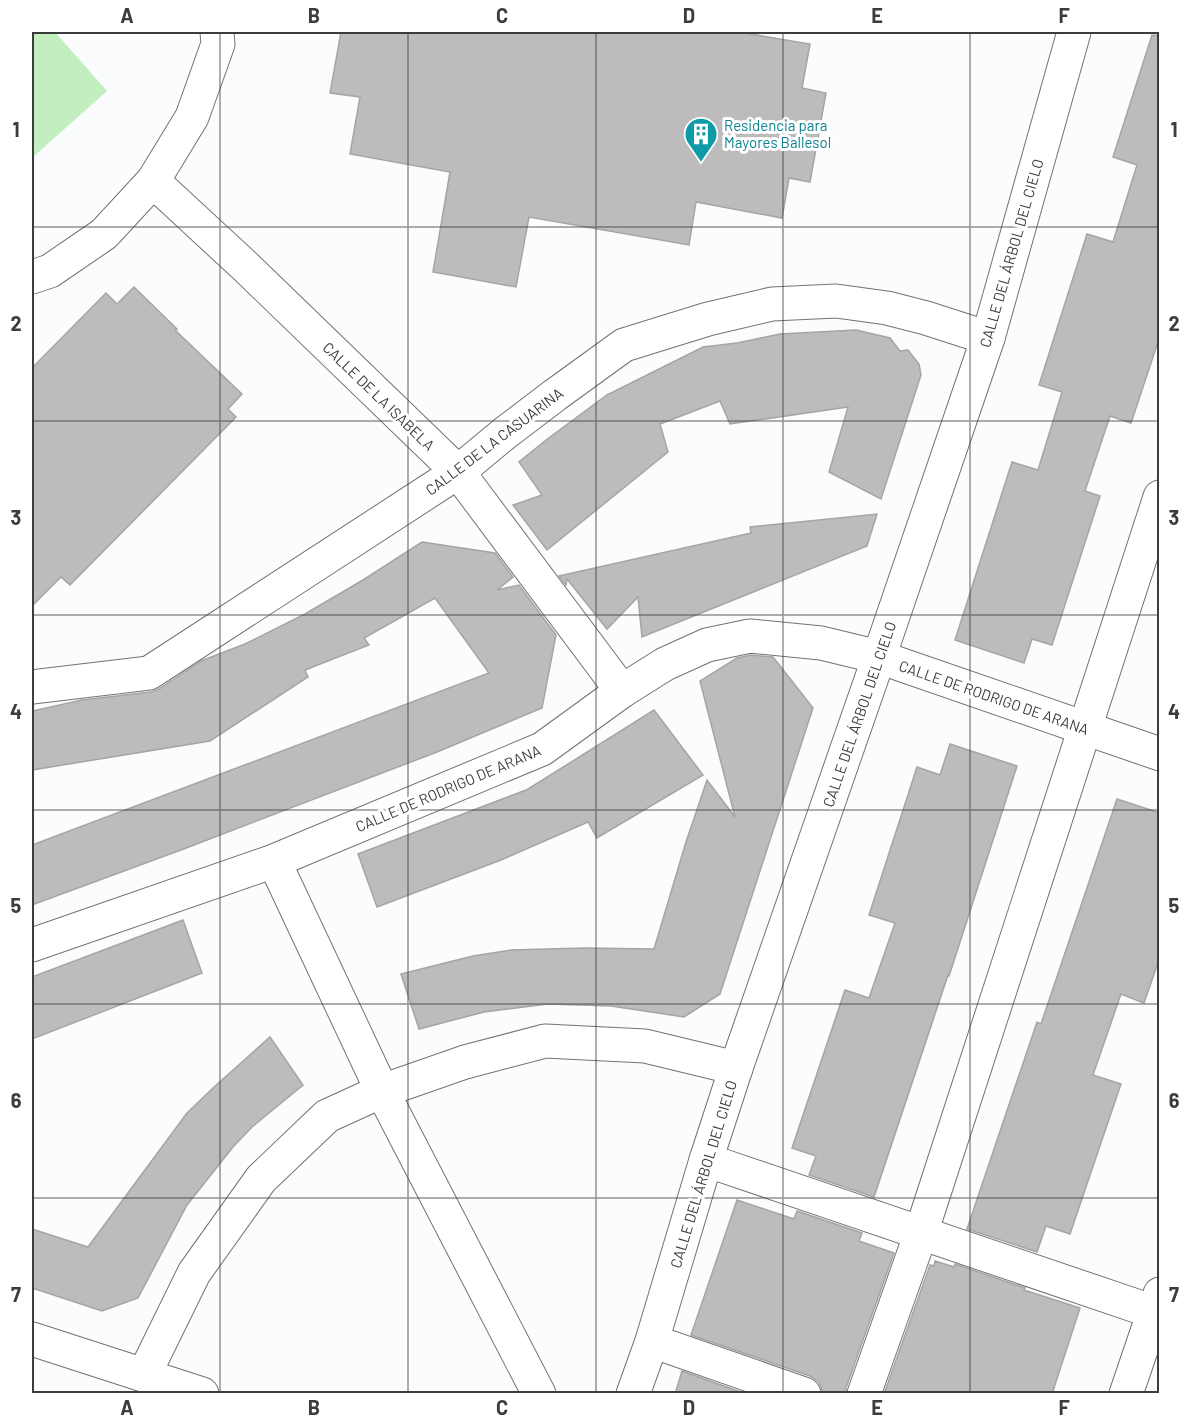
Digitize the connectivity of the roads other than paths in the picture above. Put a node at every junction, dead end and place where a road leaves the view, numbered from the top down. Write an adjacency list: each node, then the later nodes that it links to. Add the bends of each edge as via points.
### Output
1 (217, 32): 3 (street, via 218,44 192,117)
2 (1074, 32): 5 (street, CALLE DEL ÁRBOL DEL CIELO)
3 (153, 181): 4 (street, via 104,234 50,271); 6 (street, CALLE DE LA ISABELA)
4 (32, 277)
5 (988, 338): 6 (street, CALLE DE LA CASUARINA, via 887,308 836,301 772,304 708,319 624,345); 8 (street, CALLE DEL ÁRBOL DEL CIELO)
6 (458, 472): 9 (street, CALLE DE LA CASUARINA, via 149,674); 10 (street, CALLE DE LA ISABELA)
7 (1160, 497): 11 (street)
8 (879, 657): 10 (street, CALLE DE RODRIGO DE ARANA, via 821,643 750,636 707,645 665,664); 11 (street, CALLE DE RODRIGO DE ARANA); 15 (street, CALLE DEL ÁRBOL DEL CIELO)
9 (32, 687)
10 (622, 691): 13 (street, CALLE DE RODRIGO DE ARANA, via 542,749)
11 (1084, 728): 12 (street, CALLE DE RODRIGO DE ARANA); 18 (street)
12 (1160, 754)
13 (274, 861): 14 (street, CALLE DE RODRIGO DE ARANA); 16 (street)
14 (32, 945)
15 (736, 1068): 16 (street, via 645,1046 545,1041 465,1062); 17 (street, CALLE DEL ÁRBOL DEL CIELO)
16 (382, 1091): 22 (street, via 327,1116 261,1179 194,1273); 24 (street)
17 (706, 1160): 18 (street); 21 (street, CALLE DEL ÁRBOL DEL CIELO)
18 (921, 1233): 19 (street); 27 (street)
19 (1156, 1303): 28 (street)
20 (32, 1339): 22 (street)
21 (652, 1341): 25 (street, CALLE DEL ÁRBOL DEL CIELO); 26 (street)
22 (144, 1375): 23 (street)
23 (202, 1394)
24 (539, 1394)
25 (633, 1394)
26 (804, 1394)
27 (864, 1394)
28 (1126, 1394)

